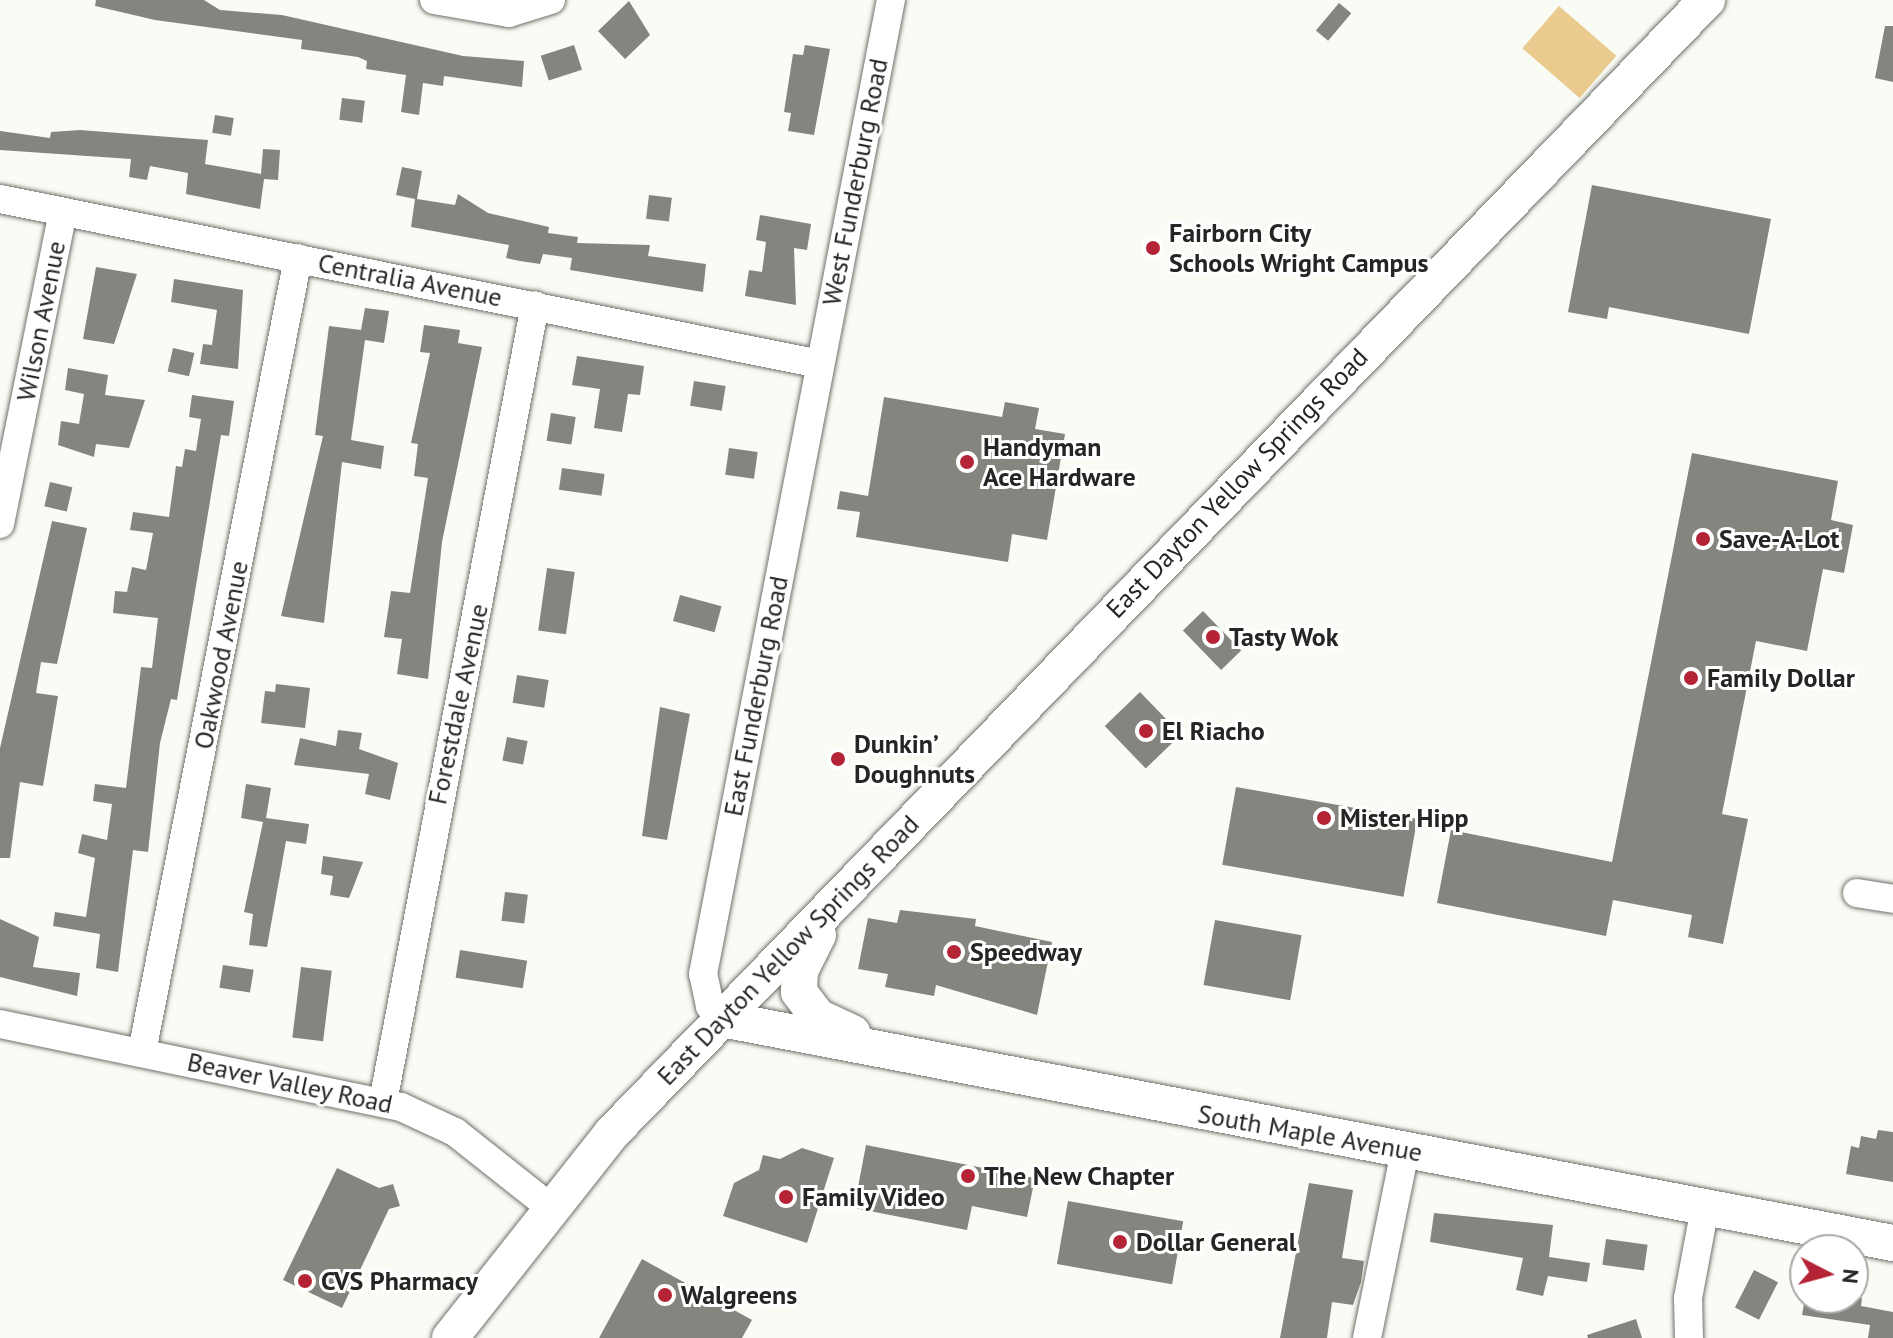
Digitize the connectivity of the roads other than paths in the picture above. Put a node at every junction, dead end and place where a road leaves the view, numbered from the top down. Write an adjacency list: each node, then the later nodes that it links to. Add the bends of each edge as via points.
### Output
1 (434, 0): 2 (street, via 509,13)
2 (551, 0)
3 (891, 0): 9 (street, West Funderburg Road)
4 (1707, 0): 13 (main road, East Dayton Yellow Springs Road)
5 (0, 199): 6 (street, Centralia Avenue)
6 (63, 212): 7 (street, Centralia Avenue); 10 (street, Wilson Avenue)
7 (298, 258): 8 (street, Centralia Avenue); 16 (street, Oakwood Avenue)
8 (535, 305): 9 (street, Centralia Avenue); 18 (street, Forestdale Avenue)
9 (820, 364): 14 (street, East Funderburg Road, via 703,974 710,1006)
10 (0, 524)
11 (1857, 893): 12 (street)
12 (1893, 899)
13 (831, 907): 14 (main road, East Dayton Yellow Springs Road); 17 (main road, via 800,971 802,999 818,1017)
14 (727, 1020): 17 (main road, South Maple Avenue); 21 (main road, East Dayton Yellow Springs Road, via 612,1133)
15 (0, 1024): 16 (street, Beaver Valley Road)
16 (142, 1052): 18 (street, Beaver Valley Road)
17 (902, 1056): 19 (main road, South Maple Avenue)
18 (383, 1102): 21 (street, Beaver Valley Road, via 455,1132)
19 (1405, 1151): 20 (main road, South Maple Avenue); 24 (street)
20 (1705, 1207): 22 (main road, South Maple Avenue); 25 (street, via 1688,1298)
21 (551, 1208): 23 (main road, East Dayton Yellow Springs Road)
22 (1893, 1243)
23 (450, 1338)
24 (1367, 1338)
25 (1689, 1338)

